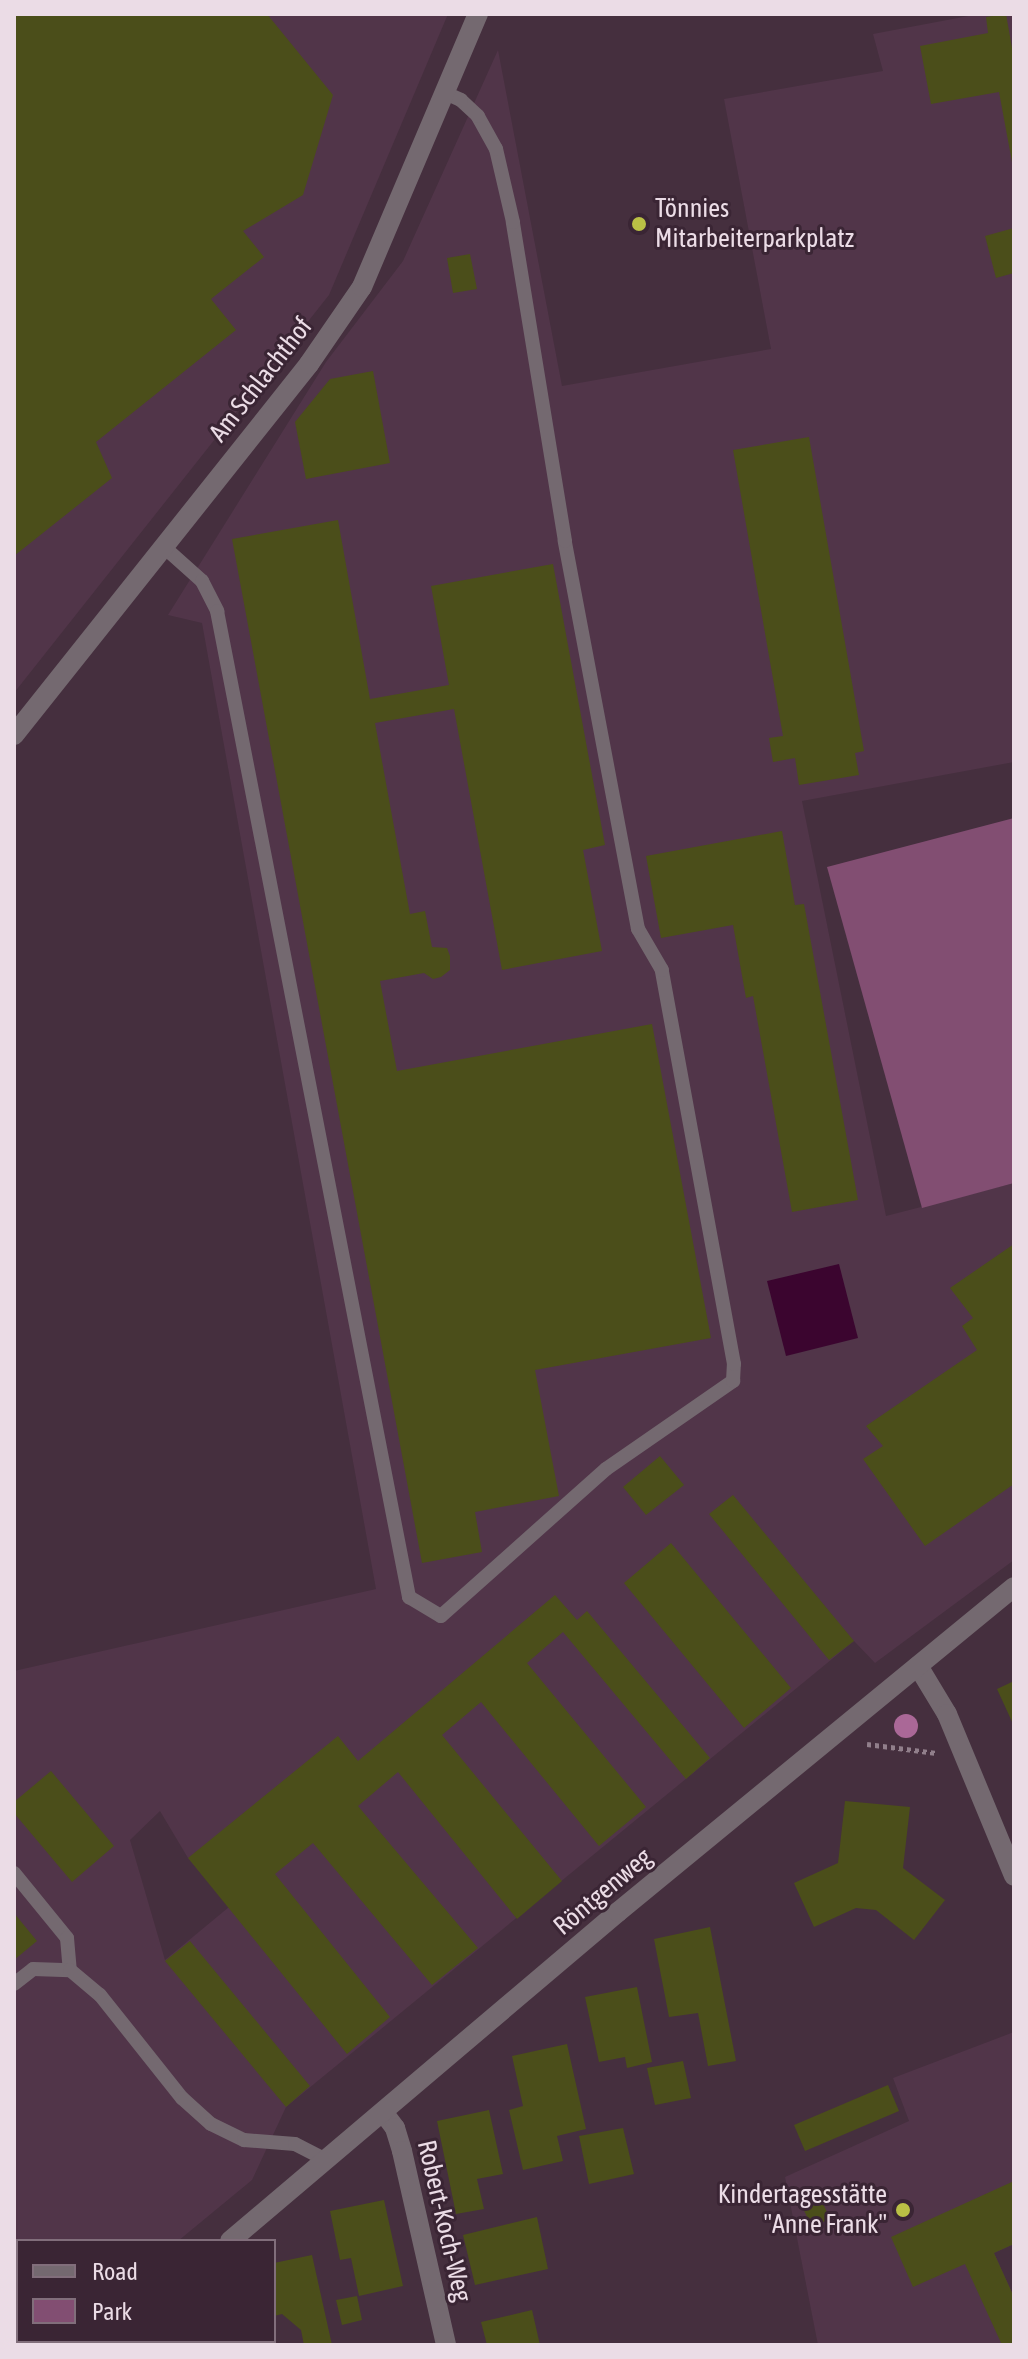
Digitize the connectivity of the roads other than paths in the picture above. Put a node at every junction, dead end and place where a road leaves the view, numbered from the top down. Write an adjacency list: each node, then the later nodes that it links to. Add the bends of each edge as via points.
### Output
1 (478, 14): 2 (street, Am Schlachthof)
2 (443, 92): 3 (street, Am Schlachthof, via 362,287 309,364); 3 (lane, via 478,116 496,149 513,222 565,541 638,929 662,970 734,1364 733,1381 606,1469 441,1616 409,1597 217,611 202,581)
3 (164, 547): 4 (street, Am Schlachthof)
4 (14, 735)
5 (1014, 1587): 6 (street, Röntgenweg)
6 (918, 1666): 8 (street, via 939,1698); 11 (street, Röntgenweg)
7 (14, 1873): 9 (lane, via 67,1938)
8 (1014, 1876)
9 (70, 1970): 10 (lane, via 33,1969); 12 (lane, via 100,1995 182,2098 211,2124 244,2140 295,2144)
10 (14, 1984)
11 (383, 2112): 12 (street, Röntgenweg); 14 (street, Robert-Koch-Weg, via 402,2151)
12 (326, 2160): 13 (street, Röntgenweg)
13 (232, 2239)
14 (446, 2345)

